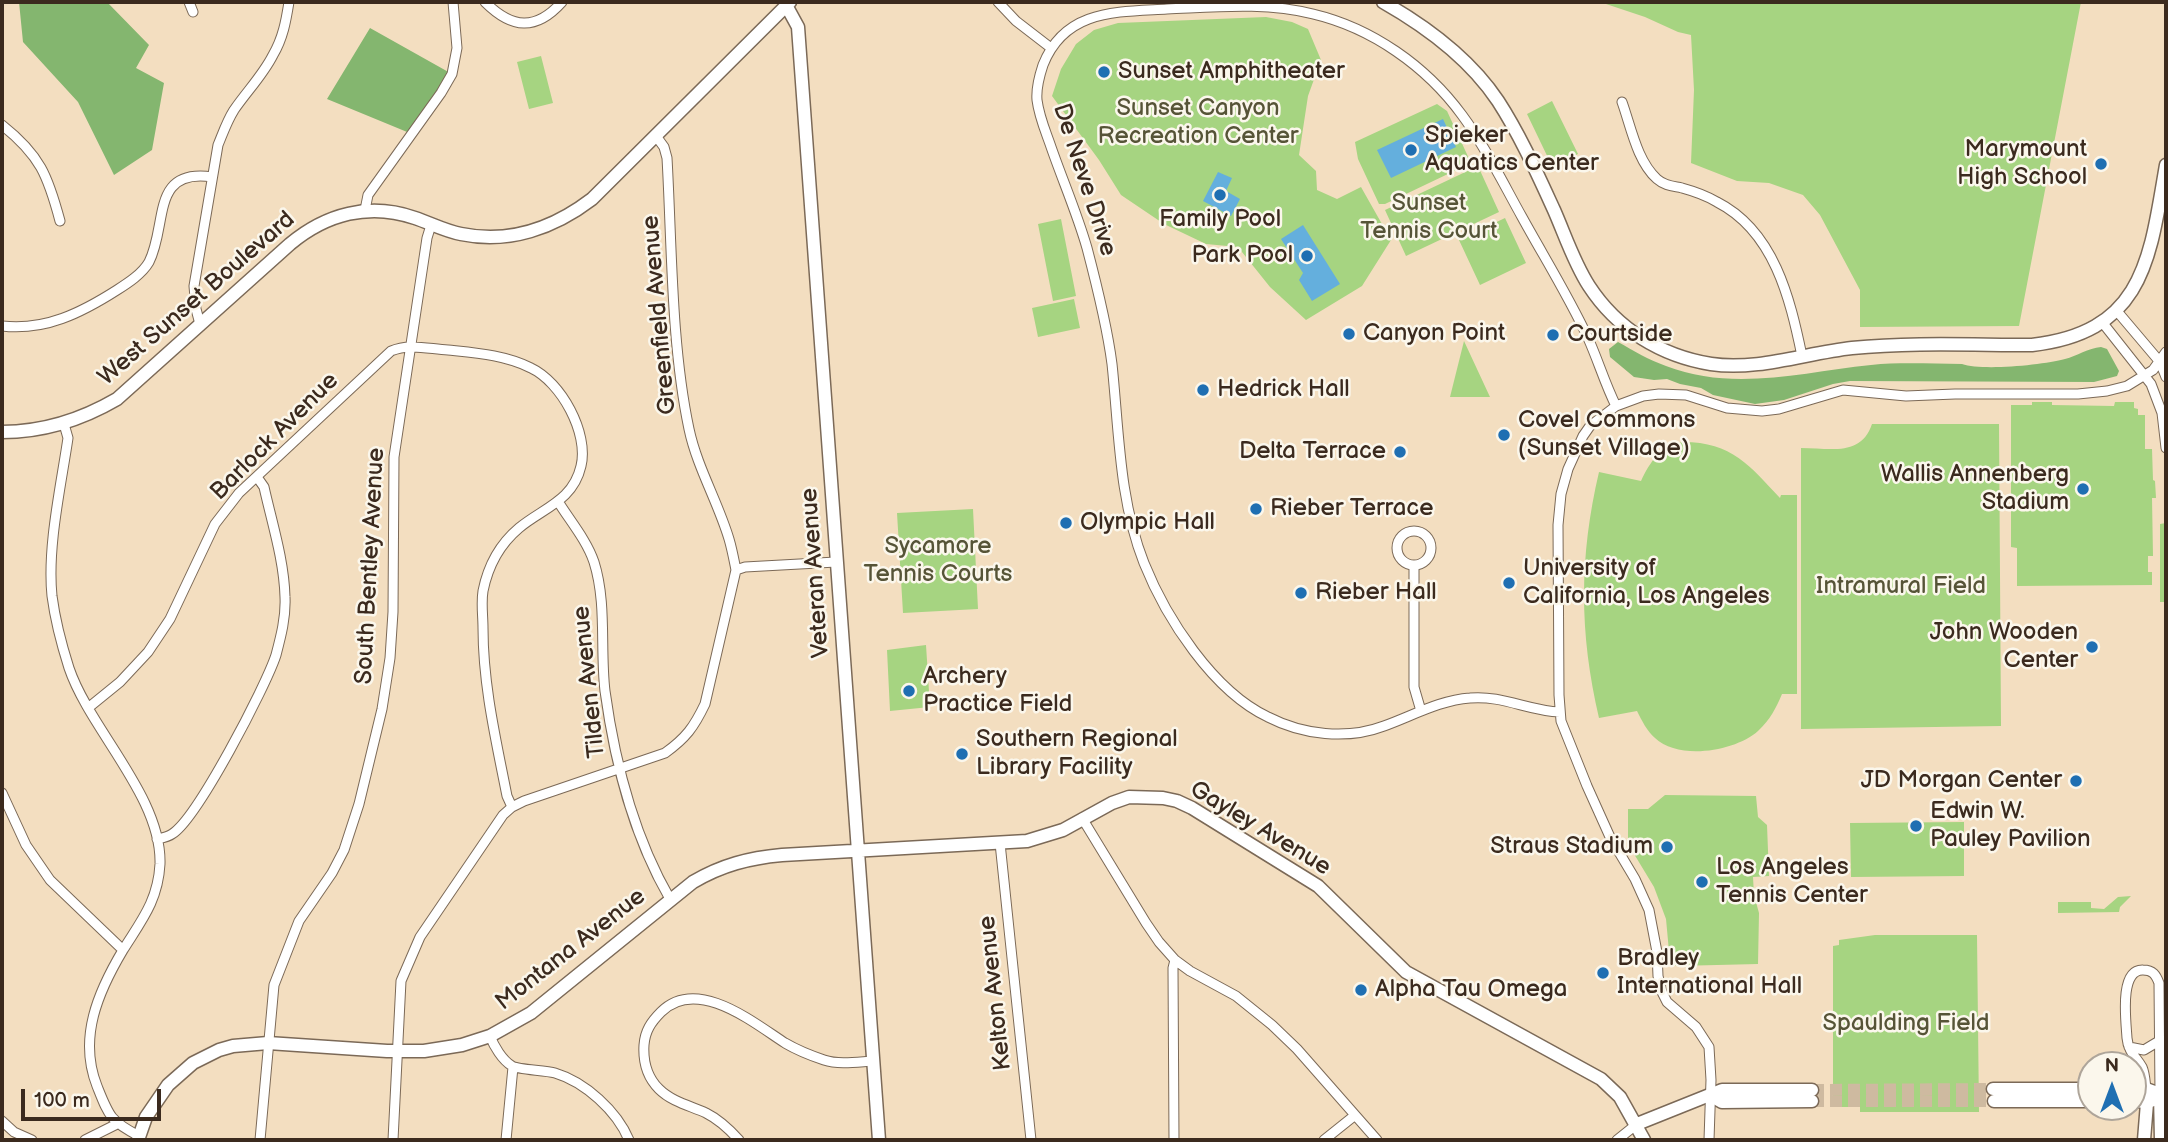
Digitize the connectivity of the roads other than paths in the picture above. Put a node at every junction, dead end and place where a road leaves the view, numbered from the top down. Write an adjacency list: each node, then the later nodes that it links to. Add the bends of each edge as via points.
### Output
1 (189, 2): 9 (street)
2 (289, 2): 15 (street, via 272,58 226,123)
3 (453, 2): 16 (street, via 457,48 452,74 368,195)
4 (485, 2): 5 (street, via 509,21 523,23 550,15)
5 (562, 2)
6 (998, 2): 10 (street)
7 (1383, 2): 25 (street, via 1446,44 1486,84 1527,153 1585,279 1622,324 1655,346 1713,364 1742,365)
8 (788, 4): 13 (street, West Sunset Boulevard); 35 (street, Veteran Avenue, via 798,27)
9 (193, 12)
10 (1051, 48): 29 (street, De Neve Drive, via 1074,25 1100,14 1205,7 1286,8 1317,14 1374,37 1429,78 1470,126 1587,337); 39 (street, De Neve Drive, via 1038,82 1038,107 1098,290 1130,519 1143,561 1172,618 1232,693 1285,725 1322,733 1354,733)
11 (1622, 102): 25 (street, via 1647,167 1658,180 1716,201 1748,223 1778,270)
12 (2, 125): 17 (street, via 44,170)
13 (656, 136): 18 (street, West Sunset Boulevard, via 592,199 544,228 486,237); 37 (street, Greenfield Avenue, via 667,159 676,319 689,430 729,538)
14 (2166, 165): 19 (street, via 2146,262 2134,288)
15 (212, 177): 21 (street, via 194,286); 22 (street, via 187,177 168,192 154,251 148,265 132,280 64,319 36,326)
16 (365, 210): 18 (street, West Sunset Boulevard, via 402,214); 21 (street, West Sunset Boulevard, via 331,218 305,232)
17 (60, 221)
18 (431, 225): 23 (street, South Bentley Avenue)
19 (2116, 310): 20 (street); 26 (street)
20 (2102, 322): 25 (street, via 2063,340 2032,345 1868,347); 27 (street)
21 (200, 324): 30 (street, West Sunset Boulevard, via 131,389)
22 (2, 326)
23 (410, 346): 33 (street, Barlock Avenue, via 391,351); 34 (street, via 506,359 533,369 548,382 566,401 582,445 581,466); 54 (street, South Bentley Avenue, via 394,457 393,612 382,709 344,850 299,921 274,985)
24 (2166, 352): 26 (street)
25 (1802, 356)
26 (2160, 362): 27 (street); 28 (street)
27 (2145, 376): 29 (street, via 2122,387 2078,394 1906,396 1843,390 1762,411 1659,394); 32 (street, via 2162,412)
28 (2166, 377)
29 (1616, 406): 40 (street, via 1583,436 1561,494)
30 (64, 424): 31 (street, West Sunset Boulevard); 38 (street, via 68,438 53,548 52,596 70,669)
31 (2, 432)
32 (2166, 448)
33 (257, 477): 38 (street, Barlock Avenue, via 215,524 170,619 148,652); 46 (street, via 264,487 285,597 275,658 234,742 187,820 172,834)
34 (559, 503): 41 (street, Tilden Avenue, via 594,562 600,589 605,687); 43 (street, via 518,529 501,546 484,590 487,692)
35 (836, 562): 37 (street); 48 (street, Veteran Avenue)
36 (1414, 566): 39 (street, via 1413,687)
37 (736, 570): 41 (street, via 705,704 696,723 665,753)
38 (88, 708): 46 (street, via 142,797)
39 (1421, 711): 40 (street, De Neve Drive, via 1456,700 1488,697)
40 (1560, 712): 63 (street, via 1600,816 1649,910 1662,992 1696,1027 1709,1048)
41 (619, 770): 43 (street); 49 (street, Tilden Avenue, via 637,831)
42 (2, 793): 44 (street)
43 (512, 807): 56 (street, via 420,937 401,981)
44 (5, 812): 50 (street, via 50,880)
45 (1082, 818): 47 (street, Gayley Avenue, via 1048,836); 51 (street, via 1146,923); 71 (street, Gayley Avenue, via 1129,797 1163,798 1192,808 1318,886 1406,972 1601,1079 1620,1097)
46 (157, 839): 50 (street, via 160,864 155,891 148,913)
47 (1000, 842): 48 (street, Gayley Avenue); 81 (street, Kelton Avenue)
48 (857, 851): 49 (street, Montana Avenue, via 746,859 693,881); 58 (street, Veteran Avenue)
49 (670, 899): 52 (street, Montana Avenue, via 531,1013)
50 (123, 950): 70 (street, via 97,1000 89,1055 106,1109)
51 (1175, 960): 67 (street, via 1236,996 1272,1025); 82 (street)
52 (490, 1036): 56 (street, Montana Avenue, via 438,1050); 59 (street)
53 (2159, 1041): 55 (street, via 2144,1050); 55 (street, via 2158,979 2151,972 2136,971 2127,984); 62 (street)
54 (268, 1043): 56 (street, Montana Avenue); 72 (street, Montana Avenue, via 219,1050 185,1069 159,1096); 75 (street, South Bentley Avenue)
55 (2129, 1047): 57 (street)
56 (396, 1051): 76 (street)
57 (2131, 1051)
58 (873, 1061): 79 (street, via 826,1061 714,1002 688,999 666,1007 651,1023 645,1040 648,1075 672,1099 719,1120); 80 (street, Veteran Avenue)
59 (513, 1067): 77 (street); 78 (street, via 557,1074 581,1085 616,1119)
60 (2077, 1090): 65 (street, via 1993,1095)
61 (2147, 1091): 62 (street)
62 (2160, 1095): 66 (street); 89 (street)
63 (1710, 1096): 64 (street, via 1722,1102); 71 (street); 87 (street)
64 (1812, 1096)
65 (2077, 1100)
66 (2147, 1103)
67 (1354, 1115): 83 (street); 84 (street)
68 (2, 1121): 73 (street)
69 (2146, 1121): 88 (street)
70 (117, 1124): 72 (street); 74 (street)
71 (1637, 1124): 85 (street); 86 (street, Gayley Avenue)
72 (139, 1138)
73 (32, 1140)
74 (85, 1140)
75 (260, 1140)
76 (393, 1140)
77 (506, 1140)
78 (629, 1140)
79 (739, 1140)
80 (879, 1140)
81 (1031, 1140)
82 (1174, 1140)
83 (1324, 1140)
84 (1377, 1140)
85 (1617, 1140)
86 (1644, 1140)
87 (1709, 1140)
88 (2144, 1140)
89 (2161, 1140)

